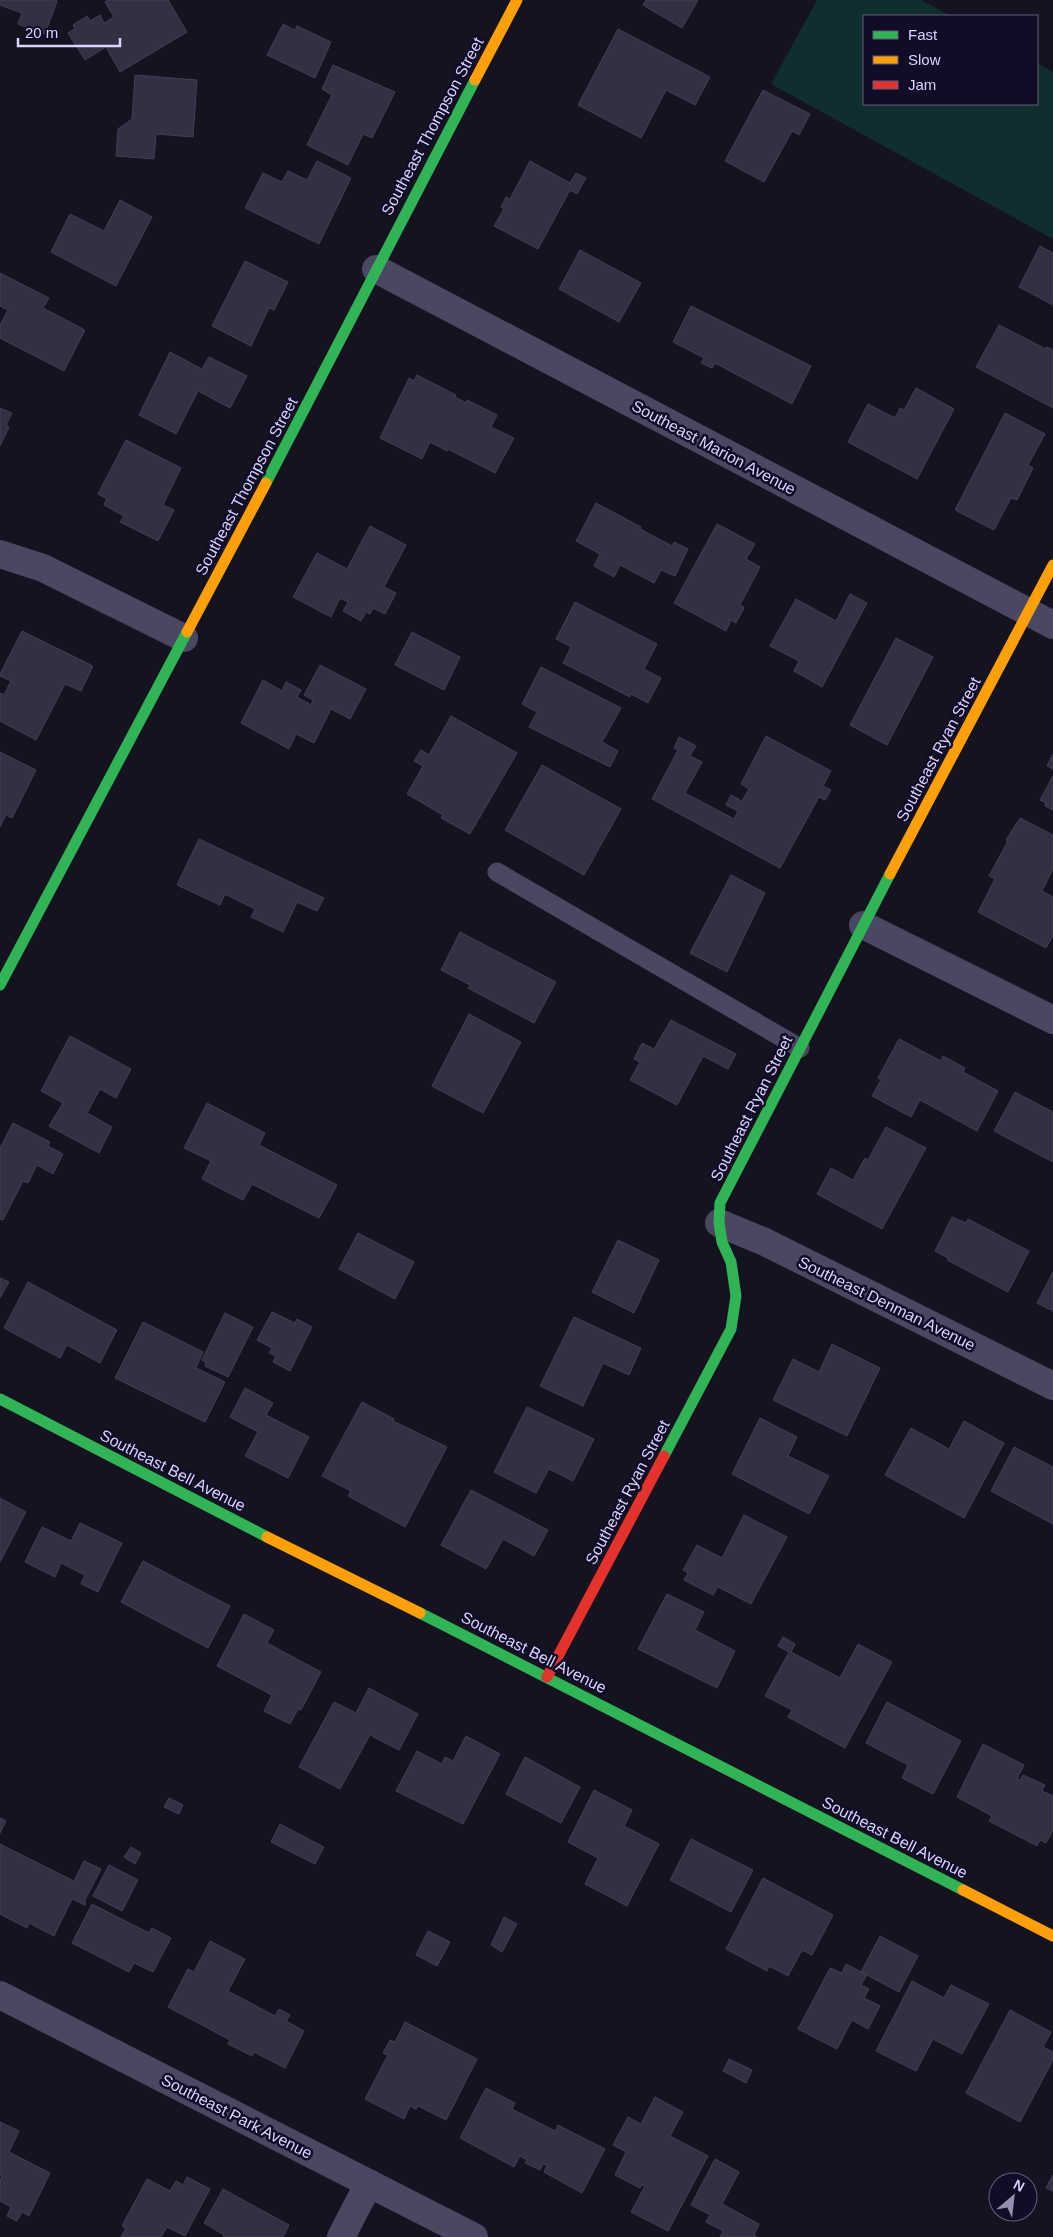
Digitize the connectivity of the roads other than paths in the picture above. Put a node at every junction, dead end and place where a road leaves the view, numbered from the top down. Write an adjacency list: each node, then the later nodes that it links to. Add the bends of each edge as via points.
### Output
1 (517, 0): 2 (street, Southeast Thompson Street)
2 (376, 268): 5 (street, Southeast Marion Avenue); 7 (street, Southeast Thompson Street)
3 (0, 554): 7 (street, via 44,568)
4 (1053, 565): 5 (street, Southeast Ryan Street)
5 (1028, 612): 6 (street, Southeast Marion Avenue); 9 (street, Southeast Ryan Street)
6 (1053, 625)
7 (184, 638): 10 (street, Southeast Thompson Street)
8 (497, 872): 12 (lane)
9 (863, 925): 11 (street); 12 (street, Southeast Ryan Street)
10 (0, 986)
11 (1053, 1020)
12 (800, 1048): 13 (street, Southeast Ryan Street, via 720,1203)
13 (719, 1223): 14 (street, Southeast Denman Avenue, via 765,1242); 16 (street, Southeast Ryan Street, via 722,1242 732,1262 736,1296 731,1329)
14 (1053, 1386)
15 (0, 1399): 16 (street, Southeast Bell Avenue)
16 (547, 1677): 17 (street, Southeast Bell Avenue)
17 (1053, 1936)
18 (0, 1995): 19 (street, Southeast Park Avenue)
19 (369, 2183): 20 (street); 21 (street, Southeast Park Avenue)
20 (341, 2237)
21 (474, 2237)

